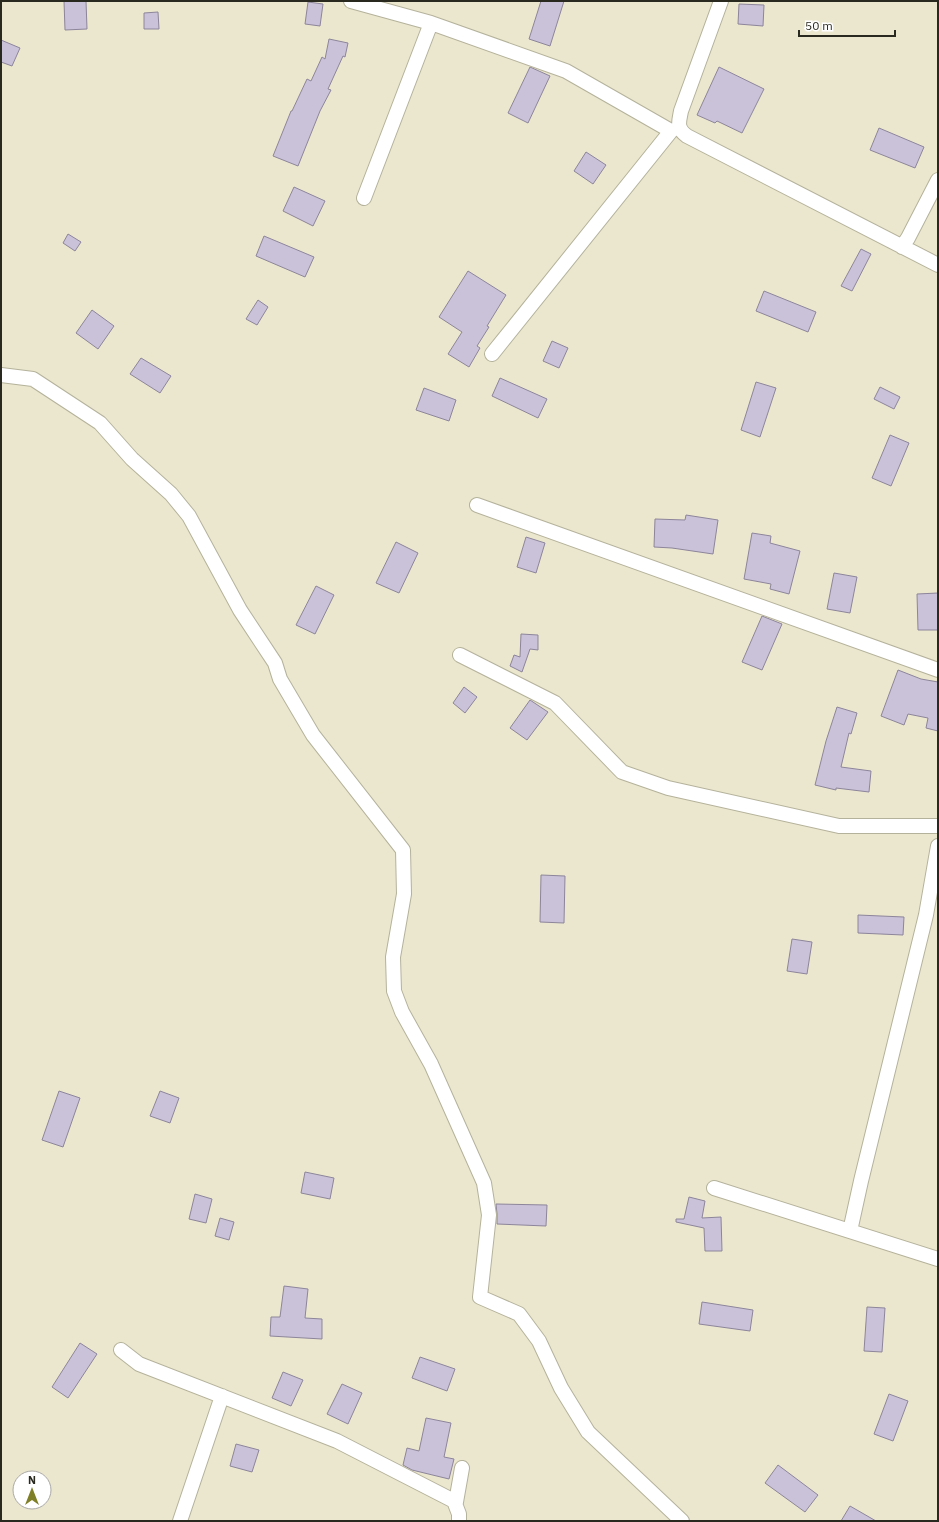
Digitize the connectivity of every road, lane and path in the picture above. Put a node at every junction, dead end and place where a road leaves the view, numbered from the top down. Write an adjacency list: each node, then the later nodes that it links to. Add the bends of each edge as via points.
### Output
1 (351, 1): 3 (street)
2 (721, 1): 6 (street, via 681,110 678,123 681,132)
3 (431, 23): 5 (street); 8 (street, via 566,71 671,131)
4 (938, 180): 6 (street)
5 (364, 198)
6 (902, 247): 7 (street)
7 (938, 265)
8 (492, 354)
9 (1, 376): 24 (street, via 33,378 100,423 132,459 171,494 189,516 240,610 275,663 280,679 313,736 403,850 404,894 393,957 394,991 402,1012 431,1064 484,1183 489,1215 480,1297 519,1314 539,1341 561,1388 588,1432)
10 (477, 505): 12 (street)
11 (460, 655): 13 (street, via 555,703 622,772 668,788 838,826)
12 (938, 670)
13 (938, 826)
14 (938, 846): 16 (street, via 926,915)
15 (714, 1188): 16 (street)
16 (850, 1231): 17 (street)
17 (938, 1260)
18 (121, 1350): 19 (street, via 139,1364)
19 (222, 1396): 21 (street, via 337,1441); 22 (street)
20 (462, 1468): 21 (street, via 456,1502)
21 (454, 1501): 23 (street, via 459,1514)
22 (180, 1521)
23 (458, 1521)
24 (682, 1521)

